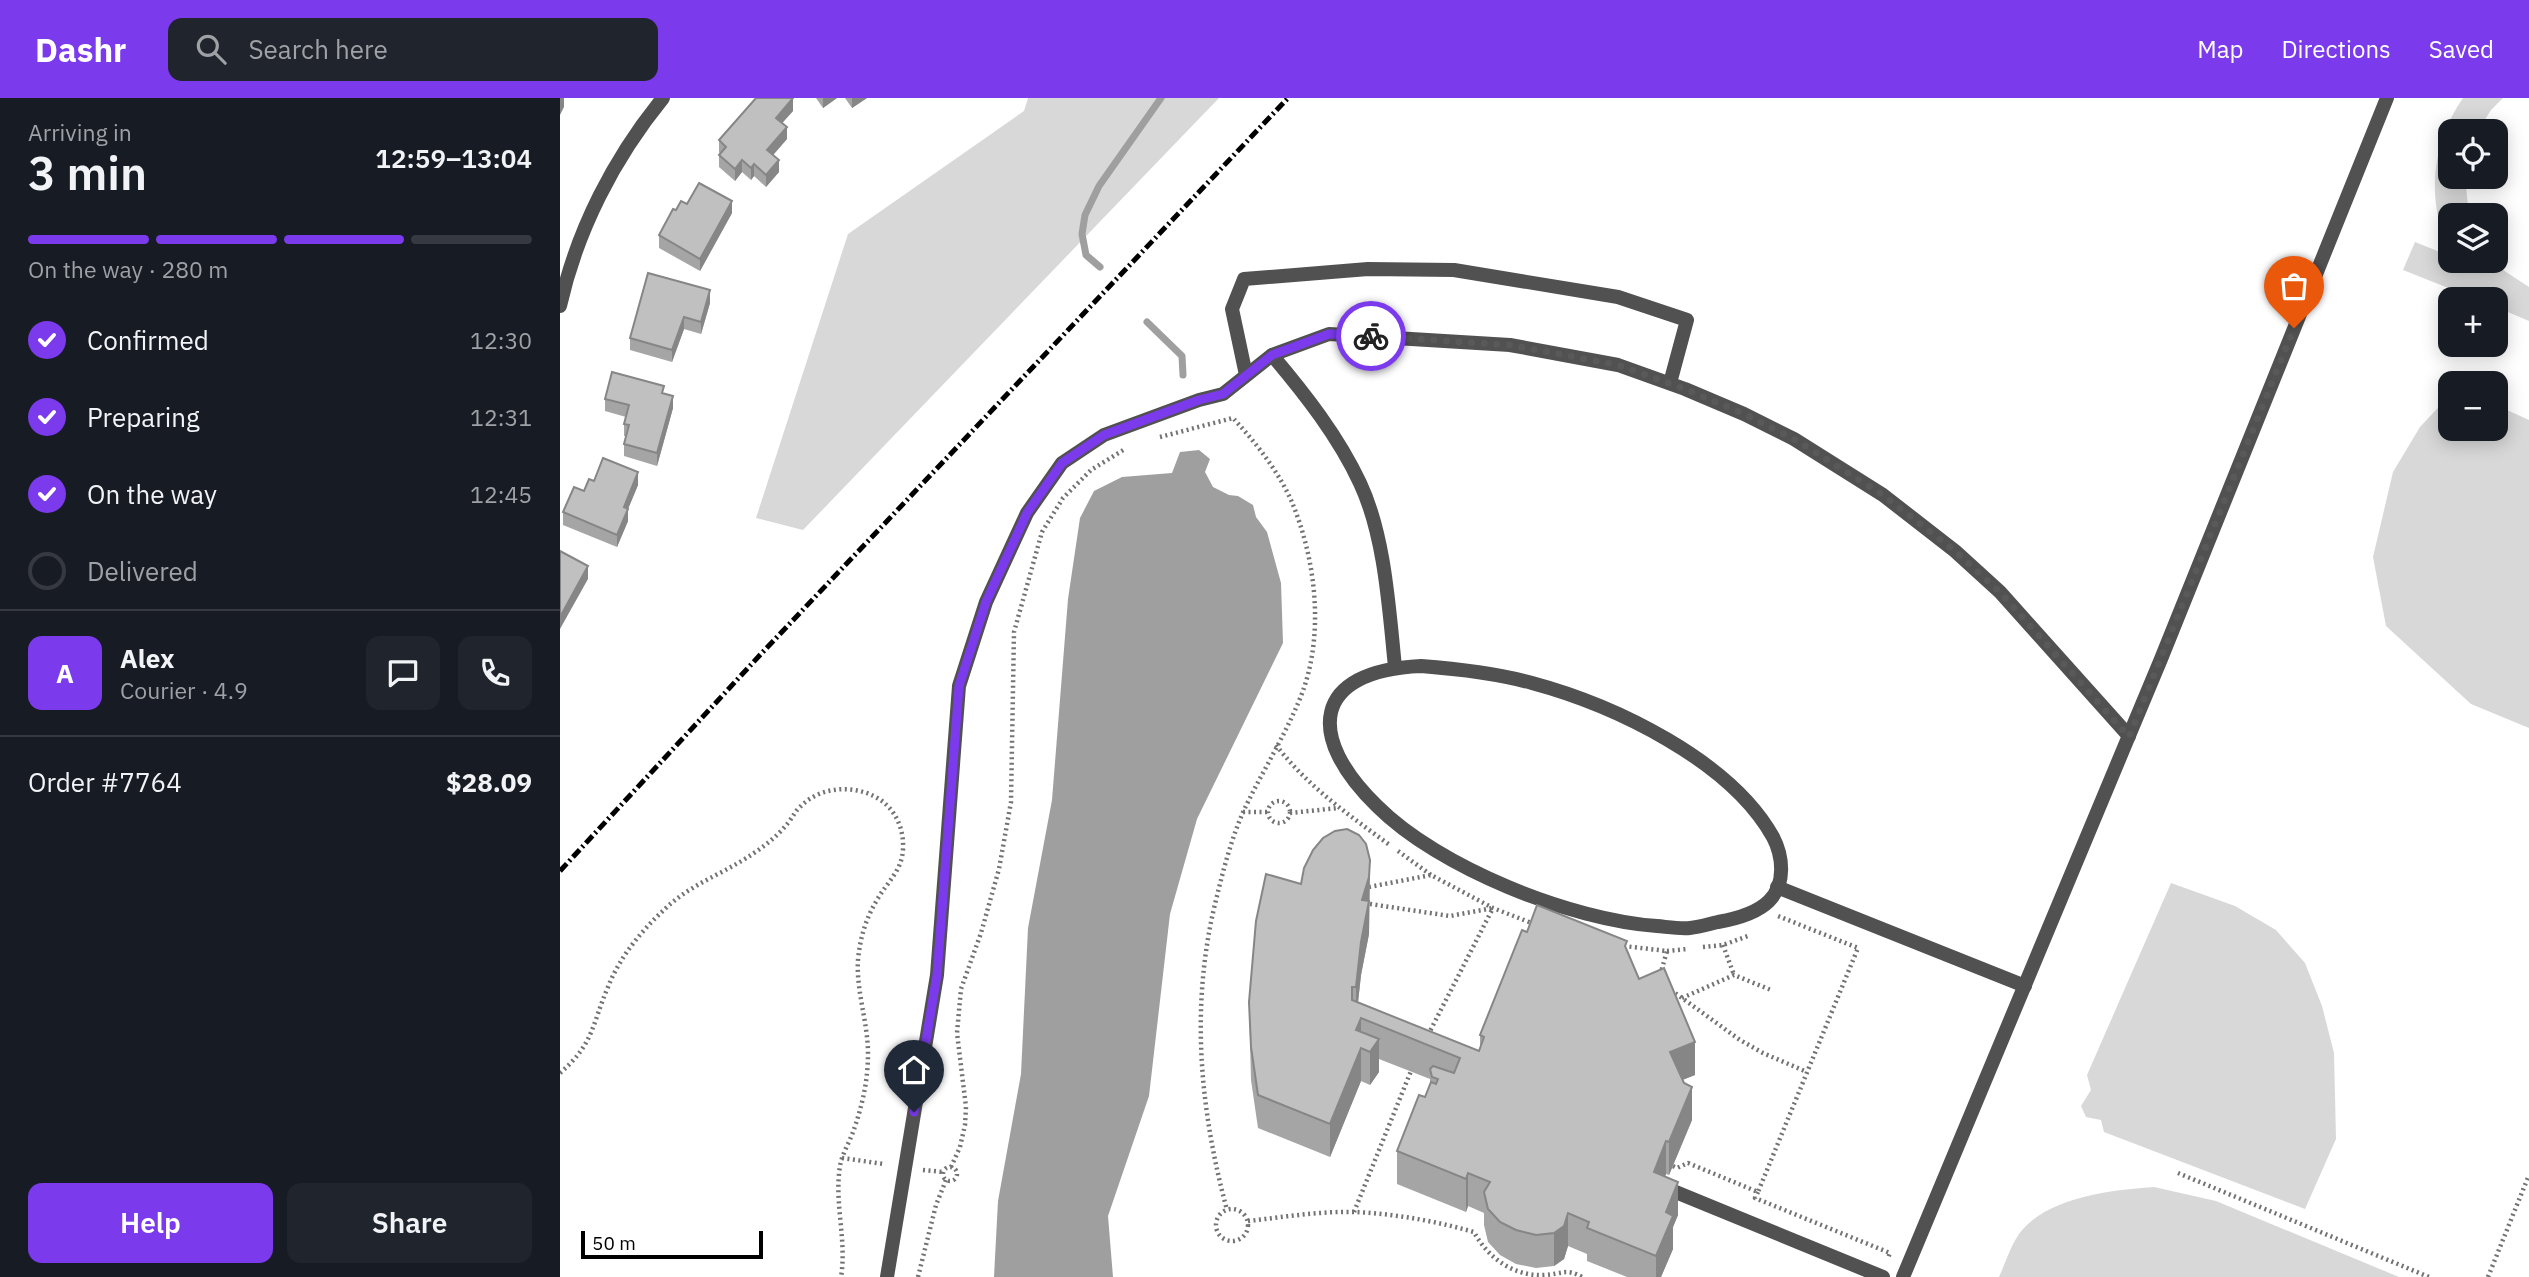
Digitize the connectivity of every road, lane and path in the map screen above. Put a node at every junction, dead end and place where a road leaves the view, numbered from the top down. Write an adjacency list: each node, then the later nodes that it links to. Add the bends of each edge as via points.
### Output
1 (663, 98): 3 (street, via 597,202)
2 (2387, 98): 10 (street)
3 (560, 306)
4 (1272, 355): 5 (street); 6 (street, via 1329,334 1510,345 1618,365); 9 (street, via 1331,432 1361,484 1378,538)
5 (1247, 375): 6 (street, via 1232,309 1244,279 1368,270 1454,270 1618,297 1687,320); 51 (street, via 1223,394 1104,435 1062,463 1027,513 986,602 959,686 937,975)
6 (1670, 383): 10 (street, via 1794,439 1894,503 2000,592)
7 (1152, 440): 11 (path, via 1233,418 1269,462 1291,500 1310,566 1314,642 1302,694)
8 (1126, 449): 38 (path, via 1091,470 1063,498 1042,532 1014,632 1012,802 999,869 961,989 957,1033 965,1125)
9 (1395, 667): 18 (street, via 1475,670 1534,683 1601,705 1679,747 1735,790 1768,829 1781,865); 18 (street, via 1348,684 1333,706 1331,741 1349,776 1378,808 1422,842 1469,869 1532,896 1635,924 1689,928 1740,918 1769,901)
10 (2129, 737): 27 (street)
11 (1276, 745): 12 (path, via 1305,779); 14 (path)
12 (1339, 808): 15 (path); 16 (path)
13 (1268, 812): 14 (path); 15 (path, via 1276,801 1287,804); 15 (path, via 1270,820 1282,824)
14 (1243, 813): 46 (path, via 1216,897 1200,1013 1203,1096)
15 (1290, 813)
16 (1431, 875): 17 (path); 20 (path)
17 (1369, 887)
18 (1777, 887): 27 (street)
19 (1370, 904): 20 (path, via 1450,916)
20 (1493, 908): 22 (path); 31 (path)
21 (1777, 916): 33 (path, via 1858,948)
22 (1538, 925)
23 (1619, 945): 26 (path, via 1667,951)
24 (1723, 945): 25 (path)
25 (1734, 975): 29 (path); 30 (path)
26 (1658, 981)
27 (2025, 986): 55 (street)
28 (1666, 987): 30 (path)
29 (1771, 990)
30 (1682, 999): 33 (path, via 1740,1040)
31 (1424, 1042)
32 (1411, 1072): 47 (path)
33 (1807, 1072): 45 (path)
34 (560, 1073): 35 (path, via 589,1040 616,969 632,944 667,907 769,841 811,798 844,789 869,794 897,818 903,850 897,872 869,914 859,949 866,1082)
35 (842, 1158): 36 (path); 50 (path)
36 (884, 1164)
37 (1673, 1166): 45 (path, via 1688,1163)
38 (951, 1167): 40 (path); 43 (path, via 956,1178)
39 (923, 1170): 40 (path)
40 (943, 1172): 43 (path)
41 (2178, 1173): 56 (path)
42 (2529, 1175): 57 (path)
43 (946, 1180): 52 (path)
44 (1661, 1186): 54 (street)
45 (1758, 1192): 49 (path, via 1755,1198 1890,1253)
46 (1227, 1209): 48 (path, via 1239,1210); 48 (path, via 1216,1221 1225,1239 1239,1239)
47 (1354, 1212): 48 (path); 53 (path, via 1415,1218 1474,1232 1490,1254 1513,1270 1541,1275 1569,1270)
48 (1248, 1221)
49 (1888, 1258)
50 (841, 1277)
51 (887, 1277)
52 (918, 1277)
53 (1581, 1277)
54 (1883, 1277)
55 (1903, 1277)
56 (2429, 1277)
57 (2488, 1277)

